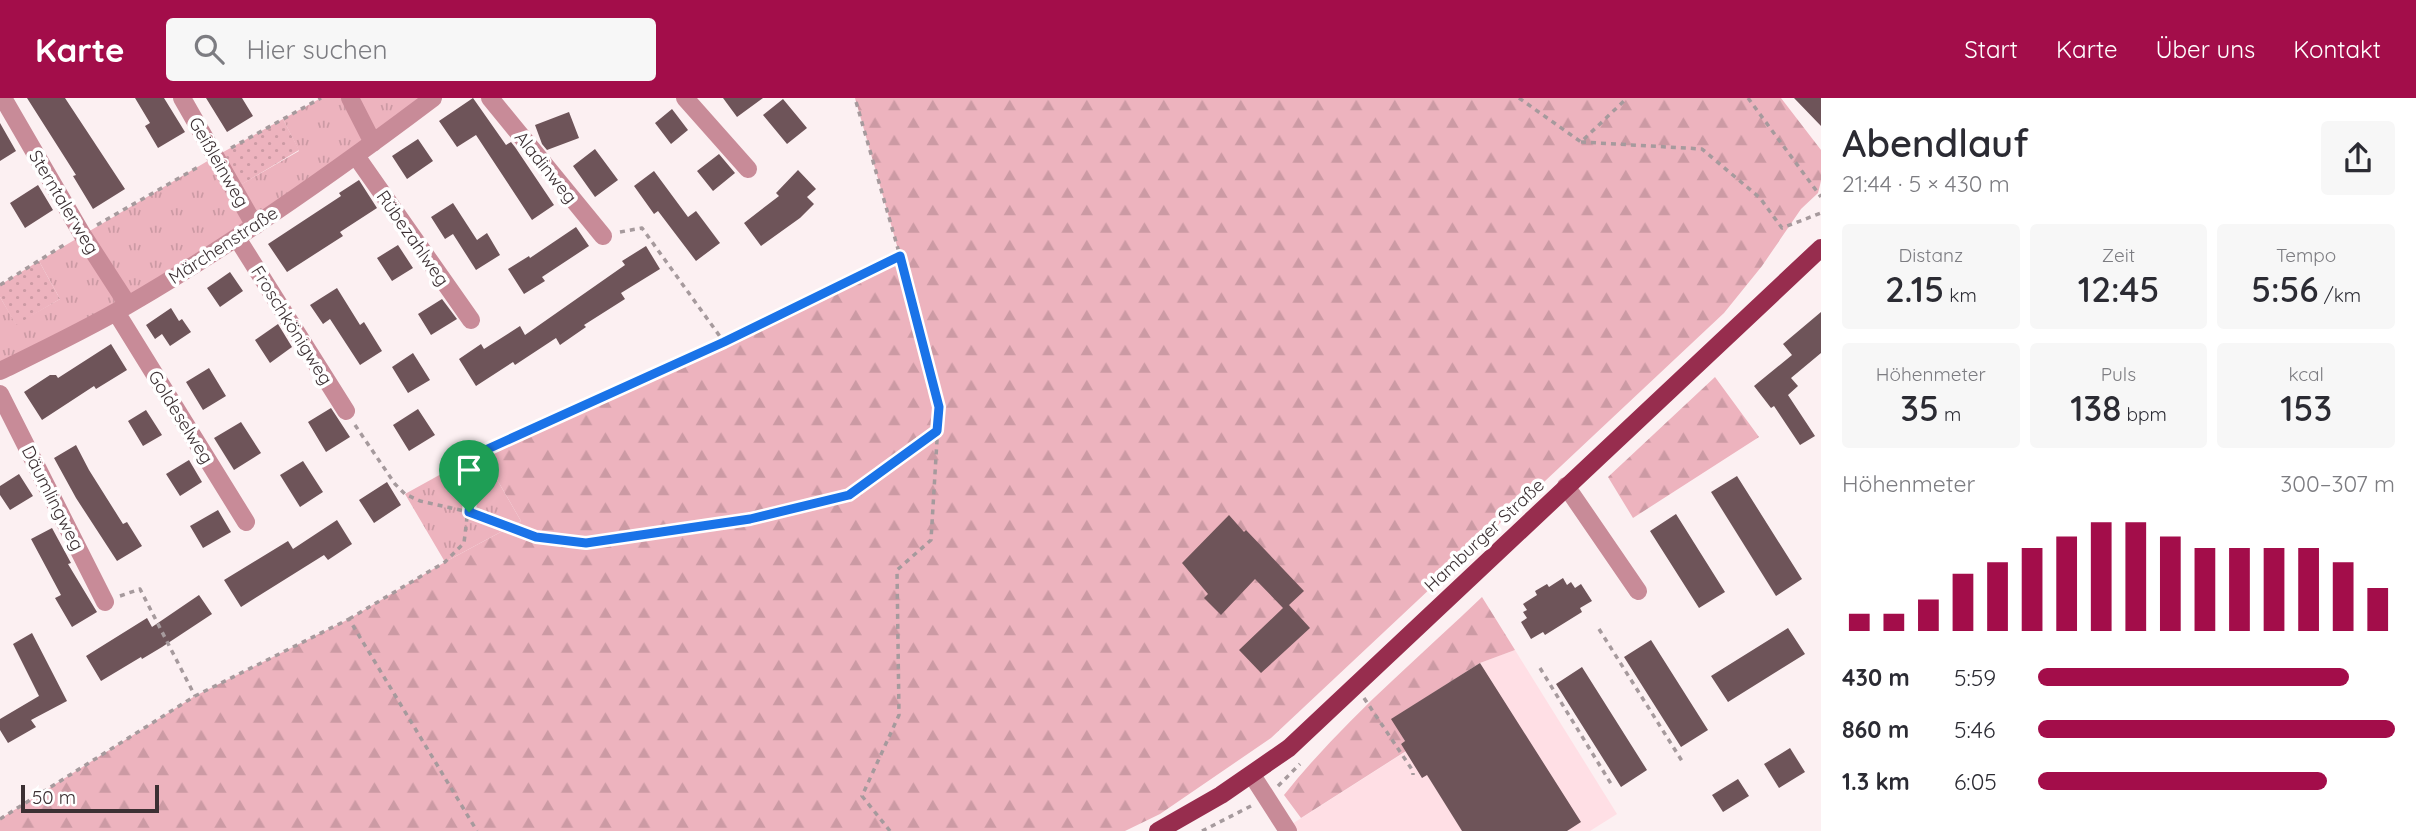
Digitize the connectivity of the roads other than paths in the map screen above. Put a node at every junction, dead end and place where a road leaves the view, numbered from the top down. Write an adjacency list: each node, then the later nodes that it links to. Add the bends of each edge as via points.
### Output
1 (3, 98): 14 (street, Sterntalerweg)
2 (182, 98): 10 (street, Geißleinweg)
3 (350, 98): 7 (street)
4 (433, 98): 7 (street, Märchenstraße)
5 (490, 98): 11 (street, Aladinweg)
6 (685, 98): 9 (street)
7 (373, 143): 8 (street, Märchenstraße)
8 (356, 156): 10 (street, Märchenstraße); 15 (street, Rübezahlweg)
9 (748, 169)
10 (256, 226): 12 (street, Märchenstraße)
11 (603, 236)
12 (237, 238): 14 (street, Märchenstraße); 18 (street, Froschkönigweg)
13 (1821, 247): 19 (main road, Hamburger Straße)
14 (122, 309): 16 (street, Märchenstraße); 20 (street, Goldeselweg)
15 (471, 320)
16 (1, 370)
17 (0, 394): 22 (street, Däumlingweg)
18 (346, 411)
19 (1566, 486): 21 (street); 23 (main road, Hamburger Straße, via 1289,748)
20 (246, 522)
21 (1638, 591)
22 (105, 602)
23 (1252, 775): 24 (main road, Hamburger Straße); 25 (street)
24 (1158, 831)
25 (1288, 831)

